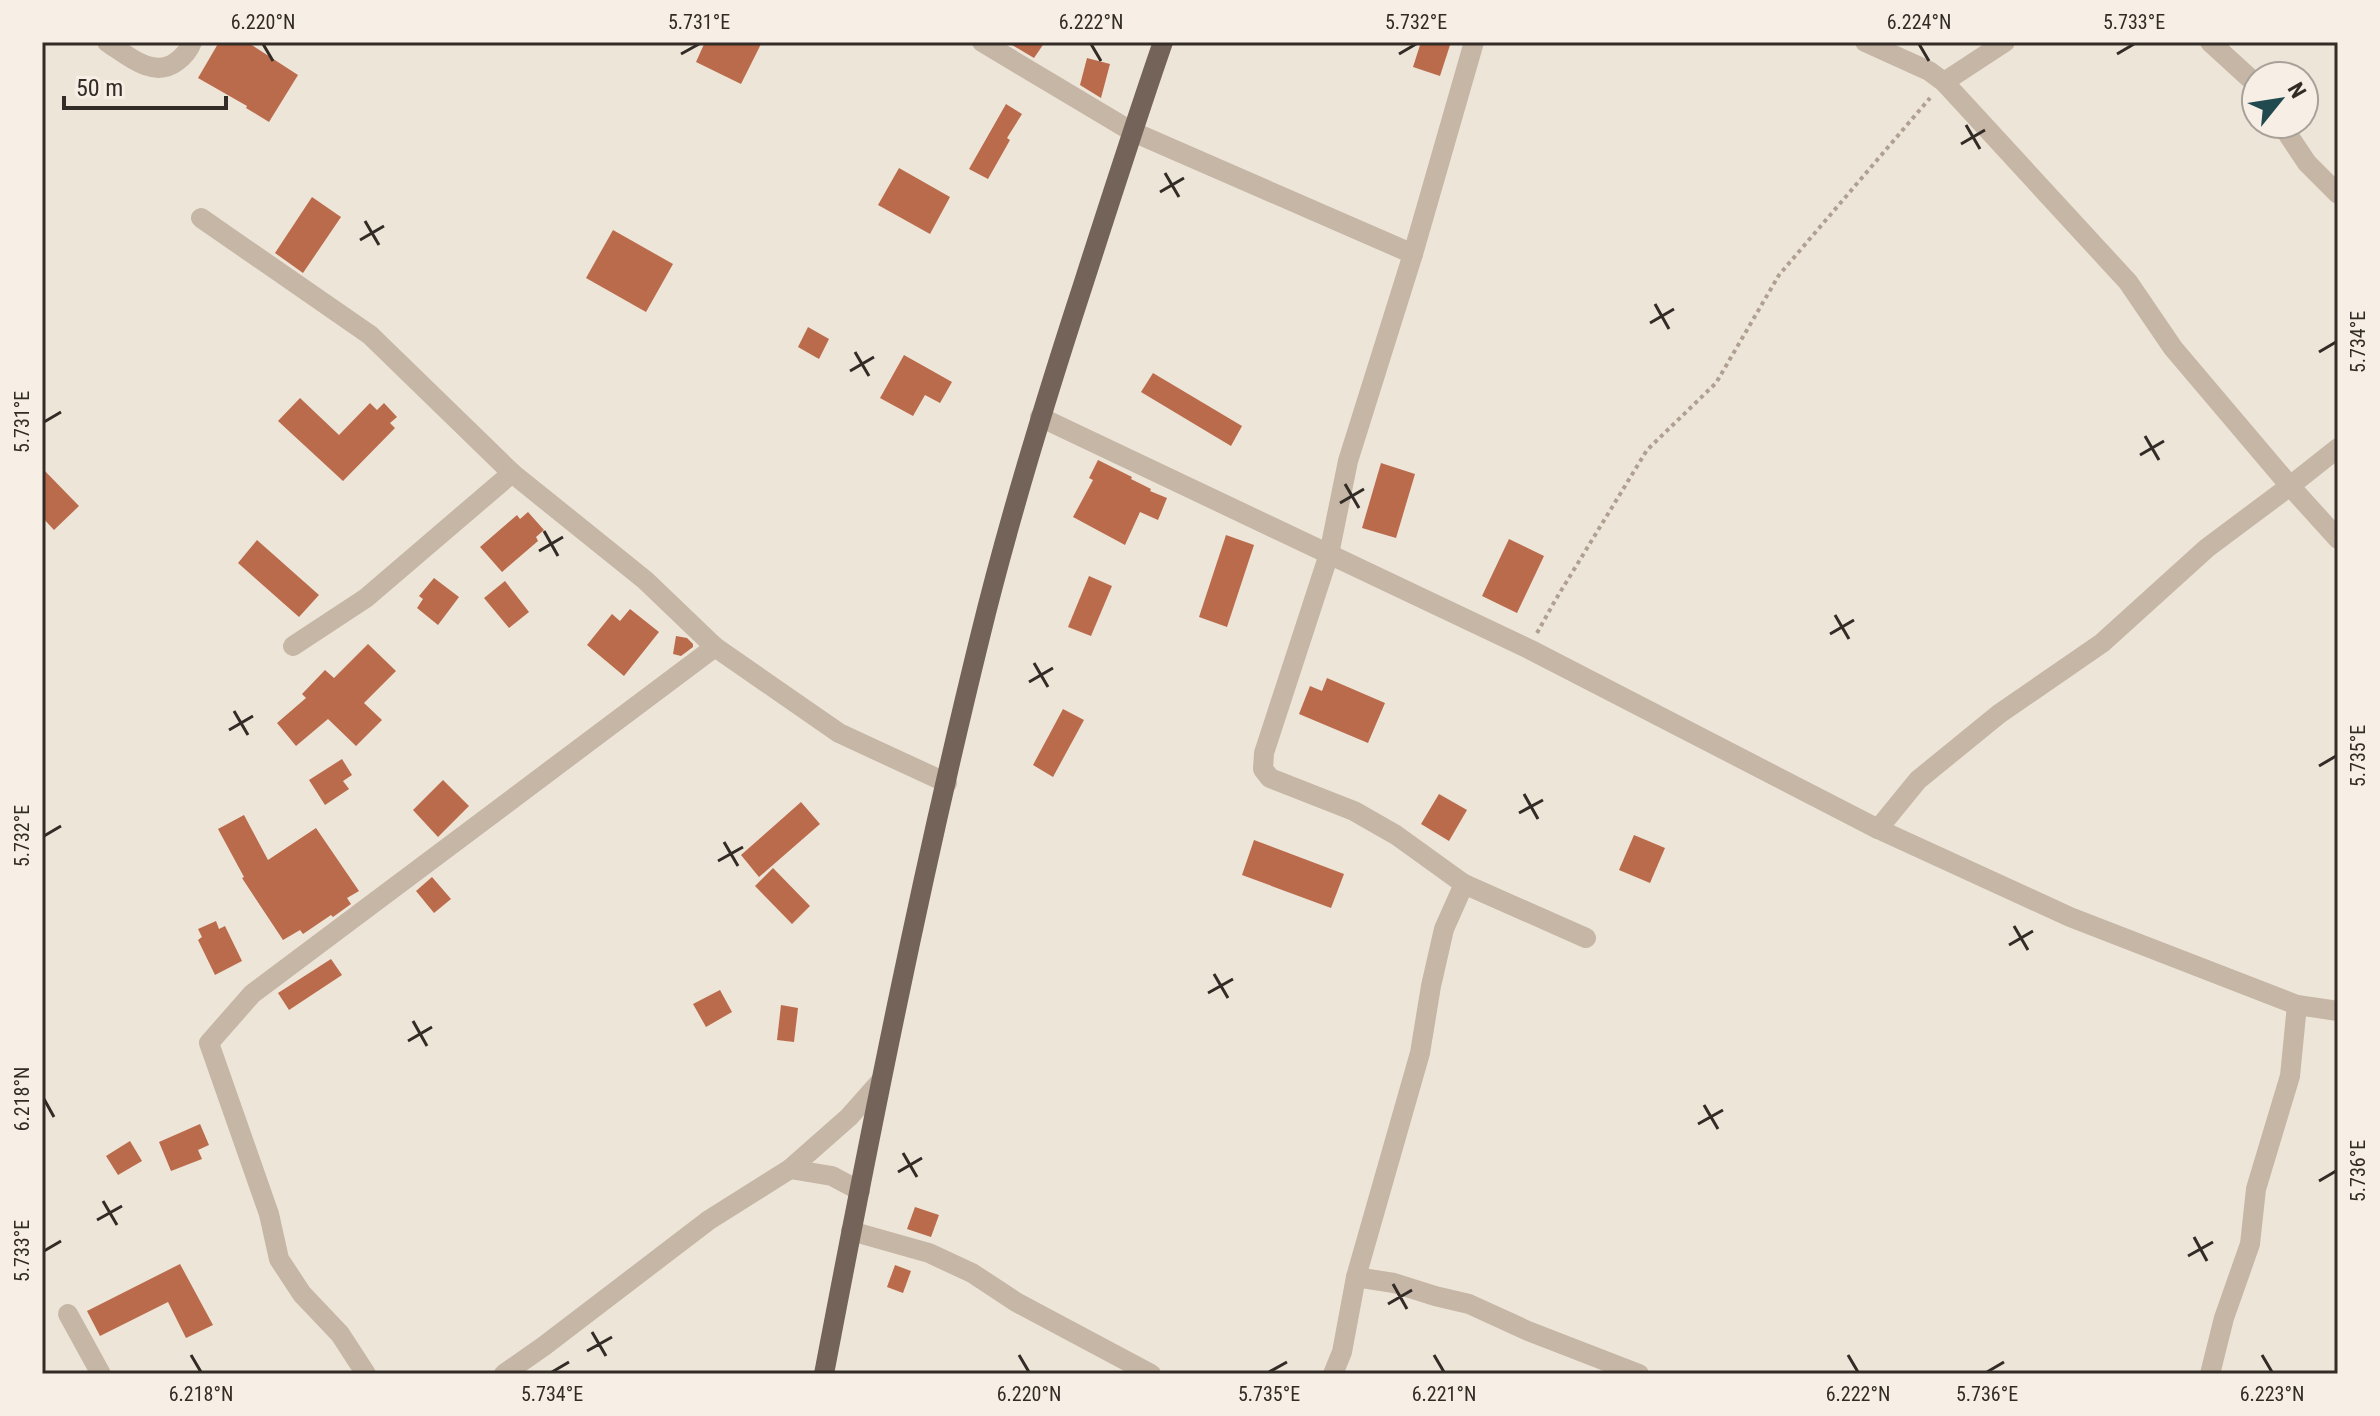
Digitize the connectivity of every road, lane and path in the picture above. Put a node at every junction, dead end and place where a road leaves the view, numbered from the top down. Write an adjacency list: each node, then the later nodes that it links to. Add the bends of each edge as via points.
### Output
1 (107, 42): 2 (street, via 153,69 179,61)
2 (192, 42)
3 (982, 42): 11 (street)
4 (1163, 42): 11 (main road)
5 (1474, 42): 15 (street)
6 (1865, 42): 10 (street)
7 (2005, 42): 10 (street)
8 (2210, 42): 9 (street)
9 (2240, 69)
10 (1944, 82): 19 (street, via 2128,282 2173,348); 24 (path, via 1779,275 1716,383 1647,450)
11 (1131, 131): 15 (street); 16 (main road)
12 (2292, 140): 13 (street)
13 (2338, 194)
14 (201, 218): 18 (street, via 370,335)
15 (1413, 254): 21 (street, via 1348,461)
16 (1040, 417): 21 (street); 25 (main road)
17 (2338, 448): 19 (street)
18 (512, 473): 22 (street, via 366,598); 23 (street, via 645,580)
19 (2290, 486): 20 (street); 26 (street, via 2207,548 2102,643 1999,714 1918,780)
20 (2338, 539)
21 (1329, 554): 24 (street); 27 (street, via 1263,769 1270,778 1354,811 1396,835)
22 (293, 646)
23 (715, 647): 25 (street, via 839,733); 38 (street, via 252,994 209,1043 269,1214 279,1259)
24 (1529, 649): 26 (street)
25 (947, 783): 31 (main road)
26 (1878, 829): 29 (street, via 2070,917)
27 (1464, 884): 28 (street); 35 (street, via 1444,929 1420,1053)
28 (1586, 938)
29 (2297, 1005): 30 (street); 44 (street, via 2290,1076 2256,1189 2250,1244)
30 (2338, 1011)
31 (880, 1082): 32 (street); 33 (main road)
32 (790, 1169): 33 (street, via 832,1176); 39 (street, via 709,1220)
33 (860, 1191): 34 (main road)
34 (851, 1231): 40 (main road); 41 (street, via 929,1253 972,1273)
35 (1356, 1277): 42 (street); 43 (street, via 1469,1304)
36 (68, 1314): 37 (street)
37 (101, 1374)
38 (366, 1374)
39 (504, 1374)
40 (824, 1374)
41 (1151, 1374)
42 (1333, 1374)
43 (1639, 1374)
44 (2210, 1374)

